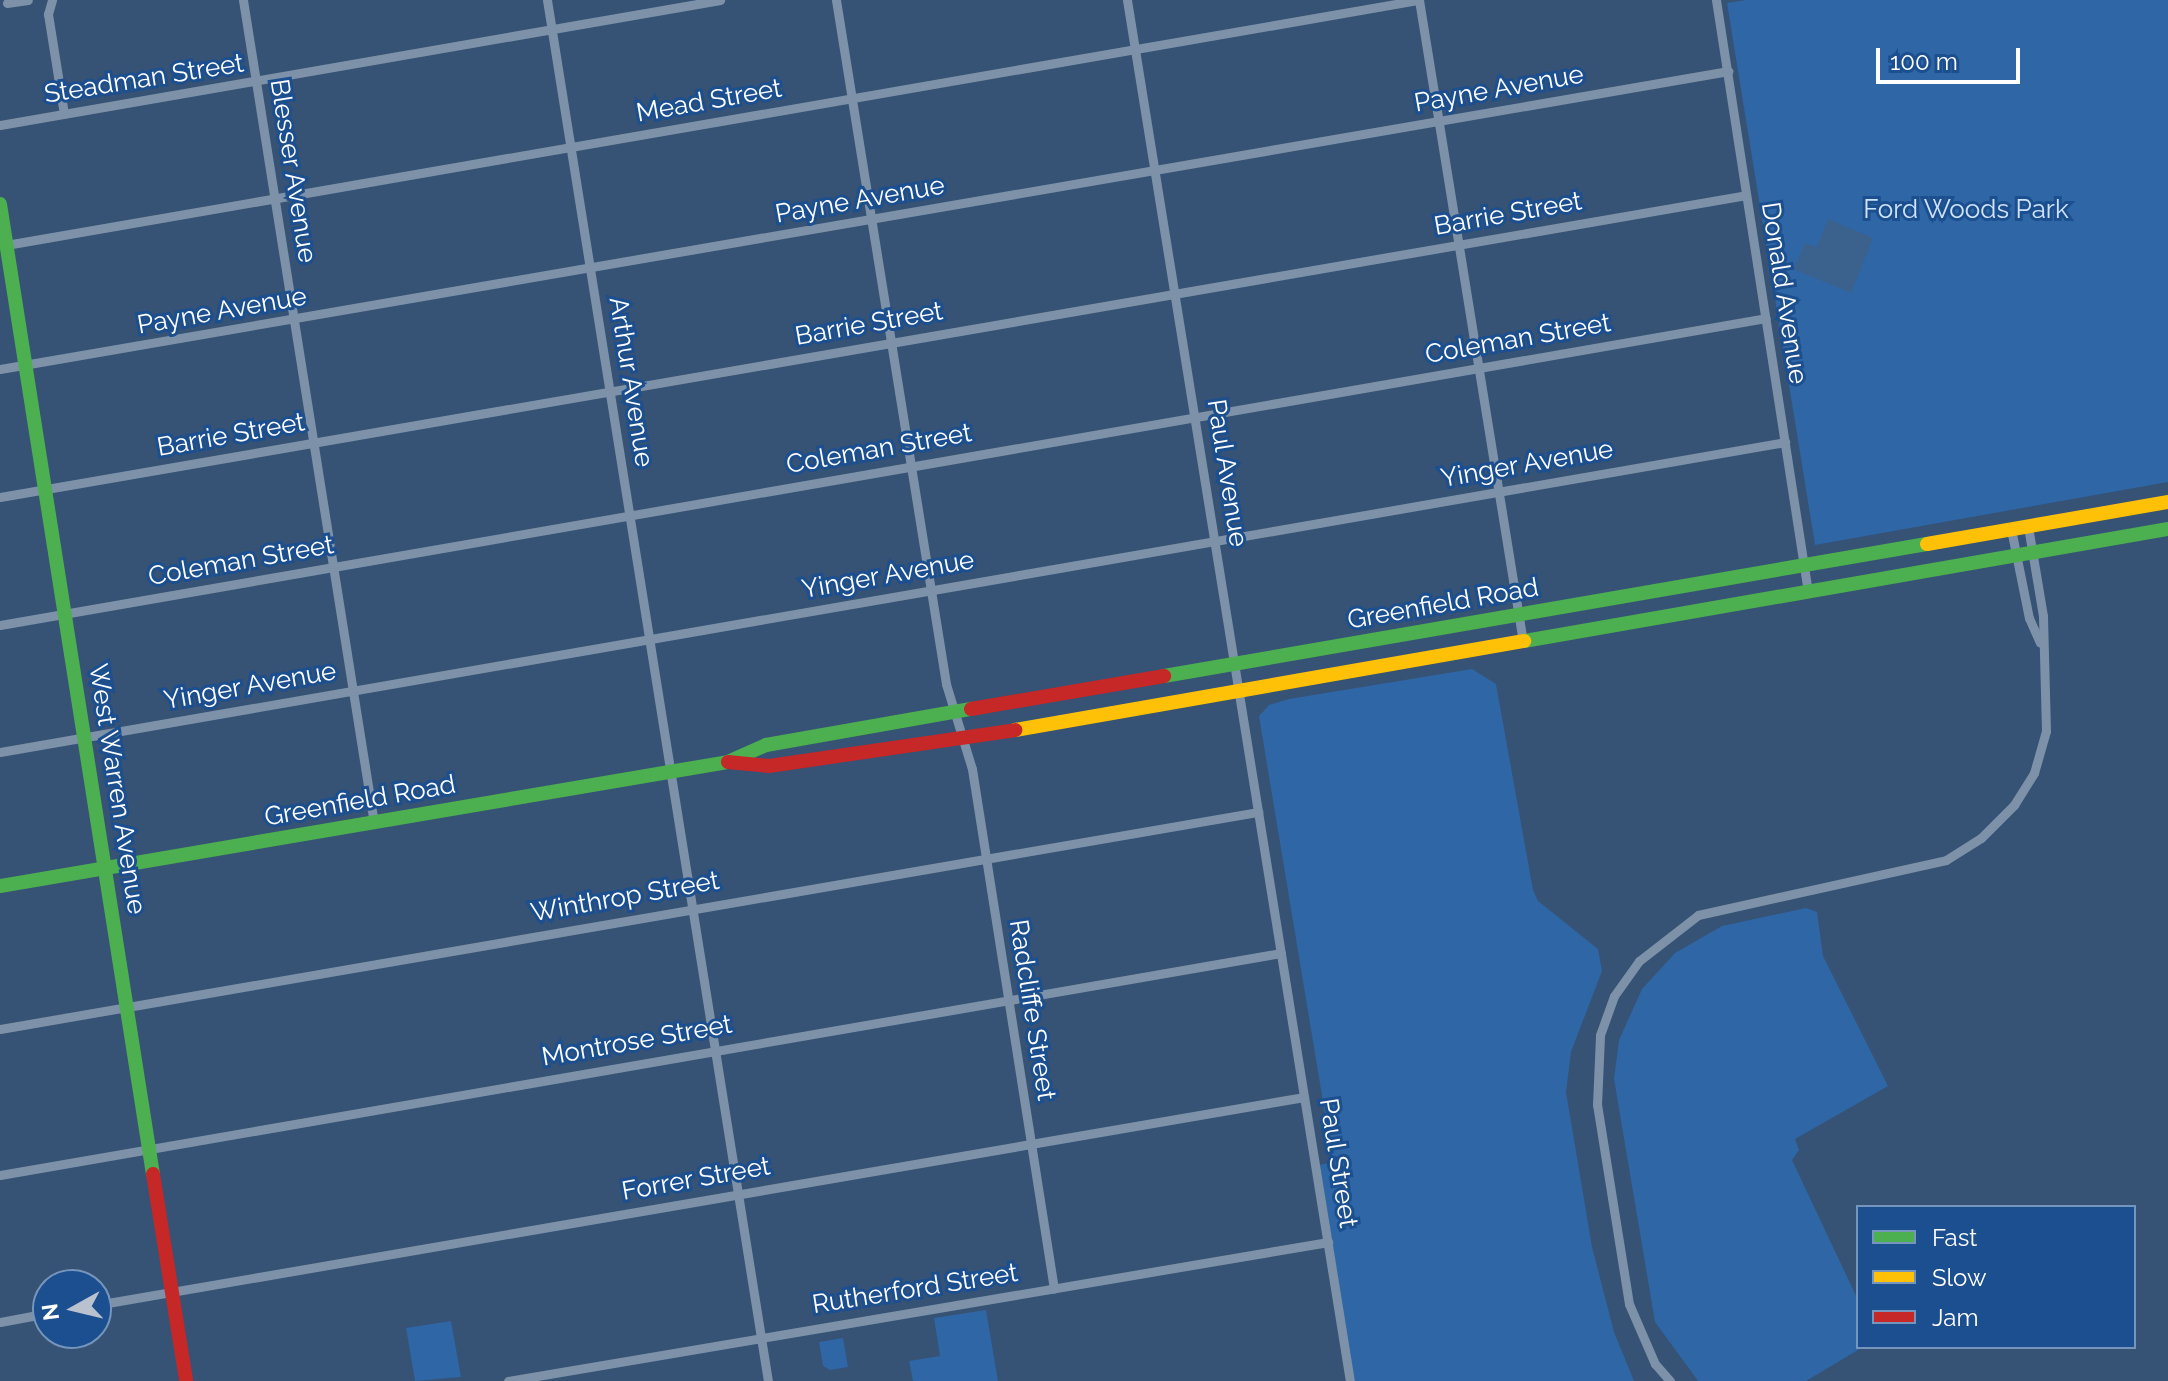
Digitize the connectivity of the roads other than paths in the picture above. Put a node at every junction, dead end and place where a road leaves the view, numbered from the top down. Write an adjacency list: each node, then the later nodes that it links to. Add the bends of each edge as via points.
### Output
1 (28, 0): 10 (street)
2 (52, 0): 16 (street, via 48,14)
3 (243, 0): 14 (street, Blesser Avenue)
4 (547, 0): 11 (street, Arthur Avenue)
5 (720, 0): 11 (street, Steadman Street)
6 (836, 0): 15 (street, Radcliffe Street)
7 (1127, 0): 12 (street, Paul Avenue)
8 (1419, 0): 12 (street, Mead Street); 17 (street)
9 (1716, 0): 13 (street, Donald Avenue)
10 (7, 3)
11 (552, 29): 14 (street, Steadman Street); 19 (street, Arthur Avenue)
12 (1136, 49): 15 (street, Mead Street); 20 (street, Paul Avenue)
13 (1728, 71): 17 (street, Payne Avenue); 21 (street, Donald Avenue)
14 (256, 82): 16 (street, Steadman Street); 22 (street, Blesser Avenue)
15 (852, 97): 19 (street, Mead Street); 24 (street, Radcliffe Street)
16 (64, 114): 18 (street, Steadman Street)
17 (1440, 122): 20 (street, Payne Avenue); 26 (street)
18 (0, 125)
19 (571, 148): 22 (street, Mead Street); 27 (street, Arthur Avenue)
20 (1155, 171): 24 (street, Payne Avenue); 28 (street, Paul Avenue)
21 (1746, 195): 26 (street, Barrie Street); 29 (street, Donald Avenue)
22 (275, 200): 25 (street, Mead Street); 30 (street, Blesser Avenue)
23 (0, 204): 25 (main road, West Warren Avenue)
24 (871, 220): 27 (street, Payne Avenue); 31 (street, Radcliffe Street)
25 (6, 245): 32 (main road, West Warren Avenue)
26 (1459, 245): 28 (street, Barrie Street); 33 (street)
27 (590, 269): 30 (street, Payne Avenue); 35 (street, Arthur Avenue)
28 (1176, 294): 31 (street, Barrie Street); 36 (street, Paul Avenue)
29 (1766, 318): 33 (street, Coleman Street); 37 (street, Donald Avenue)
30 (294, 321): 32 (street, Payne Avenue); 38 (street, Blesser Avenue)
31 (892, 342): 35 (street, Barrie Street); 39 (street, Radcliffe Street)
32 (26, 367): 34 (street, Payne Avenue); 40 (main road, West Warren Avenue)
33 (1479, 368): 36 (street, Coleman Street); 41 (street)
34 (0, 369)
35 (610, 392): 38 (street, Barrie Street); 44 (street, Arthur Avenue)
36 (1195, 417): 39 (street, Coleman Street); 48 (street, Paul Avenue)
37 (1785, 442): 41 (street, Yinger Avenue); 51 (street, Donald Avenue)
38 (313, 443): 40 (street, Barrie Street); 52 (street, Blesser Avenue)
39 (911, 466): 44 (street, Coleman Street); 53 (street, Radcliffe Street)
40 (45, 490): 42 (street, Barrie Street); 55 (main road, West Warren Avenue)
41 (1499, 491): 48 (street, Yinger Avenue); 56 (street)
42 (0, 497)
43 (2168, 502): 45 (main road, Greenfield Road)
44 (631, 516): 52 (street, Coleman Street); 58 (street, Arthur Avenue)
45 (2028, 526): 46 (main road, Greenfield Road); 49 (street)
46 (2011, 529): 50 (street); 51 (main road, Greenfield Road)
47 (2168, 529): 49 (main road, Greenfield Road)
48 (1216, 540): 53 (street, Yinger Avenue); 61 (street, Paul Avenue)
49 (2032, 553): 50 (main road, Greenfield Road); 60 (street, via 2043,616)
50 (2016, 556): 54 (main road, Greenfield Road); 60 (street, via 2029,618)
51 (1804, 566): 54 (street, Donald Avenue); 56 (main road, Greenfield Road)
52 (333, 567): 55 (street, Coleman Street); 62 (street, Blesser Avenue)
53 (931, 590): 58 (street, Yinger Avenue); 65 (street, Radcliffe Street)
54 (1808, 592): 59 (main road, Greenfield Road)
55 (65, 613): 57 (street, Coleman Street); 67 (main road, West Warren Avenue)
56 (1519, 615): 59 (street); 61 (main road, Greenfield Road)
57 (0, 625)
58 (650, 638): 62 (street, Yinger Avenue); 71 (street, Arthur Avenue)
59 (1523, 642): 63 (main road, Greenfield Road)
60 (2042, 646): 99 (street, via 2046,731 2034,773 2014,805 1981,838 1946,860 1902,874 1698,915 1639,961 1614,996 1600,1035 1597,1105 1629,1304 1655,1364)
61 (1235, 664): 63 (street, Paul Avenue); 64 (main road, Greenfield Road)
62 (353, 690): 67 (street, Yinger Avenue); 73 (street, Blesser Avenue)
63 (1239, 690): 66 (main road, Greenfield Road); 72 (street, Paul Avenue)
64 (1068, 693): 65 (main road, Greenfield Road); 66 (main road)
65 (954, 713): 68 (street, Radcliffe Street); 70 (main road, Greenfield Road, via 766,745)
66 (1073, 720): 68 (main road, Greenfield Road)
67 (84, 737): 69 (street, Yinger Avenue); 75 (main road, West Warren Avenue)
68 (964, 739): 70 (main road, Greenfield Road, via 769,766); 74 (street, Radcliffe Street)
69 (0, 752)
70 (728, 762): 71 (main road, Greenfield Road)
71 (671, 771): 73 (main road, Greenfield Road); 77 (street, Arthur Avenue)
72 (1258, 812): 74 (street, Winthrop Street); 78 (street, Paul Avenue)
73 (374, 823): 75 (main road, Greenfield Road)
74 (986, 859): 77 (street, Winthrop Street); 79 (street, Radcliffe Street)
75 (105, 869): 76 (main road, Greenfield Road); 80 (main road, West Warren Avenue)
76 (0, 886)
77 (693, 908): 80 (street, Winthrop Street); 82 (street, Arthur Avenue)
78 (1281, 953): 79 (street, Montrose Street); 83 (street, Paul Street)
79 (1008, 1000): 82 (street, Montrose Street); 84 (street, Radcliffe Street)
80 (127, 1007): 81 (street, Winthrop Street); 85 (main road, West Warren Avenue)
81 (0, 1029)
82 (716, 1049): 85 (street, Montrose Street); 87 (street, Arthur Avenue)
83 (1304, 1097): 84 (street, Forrer Street); 88 (street, Paul Street)
84 (1031, 1143): 87 (street, Forrer Street); 89 (street, Radcliffe Street)
85 (150, 1149): 86 (street, Montrose Street); 90 (main road, West Warren Avenue)
86 (0, 1175)
87 (739, 1194): 90 (street, Forrer Street); 94 (street, Arthur Avenue)
88 (1328, 1242): 89 (street, Rutherford Street); 98 (street, Paul Street)
89 (1054, 1289): 94 (street, Rutherford Street)
90 (172, 1291): 91 (street, Forrer Street); 95 (main road, West Warren Avenue)
91 (112, 1302)
92 (32, 1316): 93 (street)
93 (0, 1322)
94 (761, 1336): 96 (street, Rutherford Street); 97 (street, Arthur Avenue)
95 (186, 1381)
96 (508, 1381)
97 (768, 1381)
98 (1350, 1381)
99 (1670, 1381)

